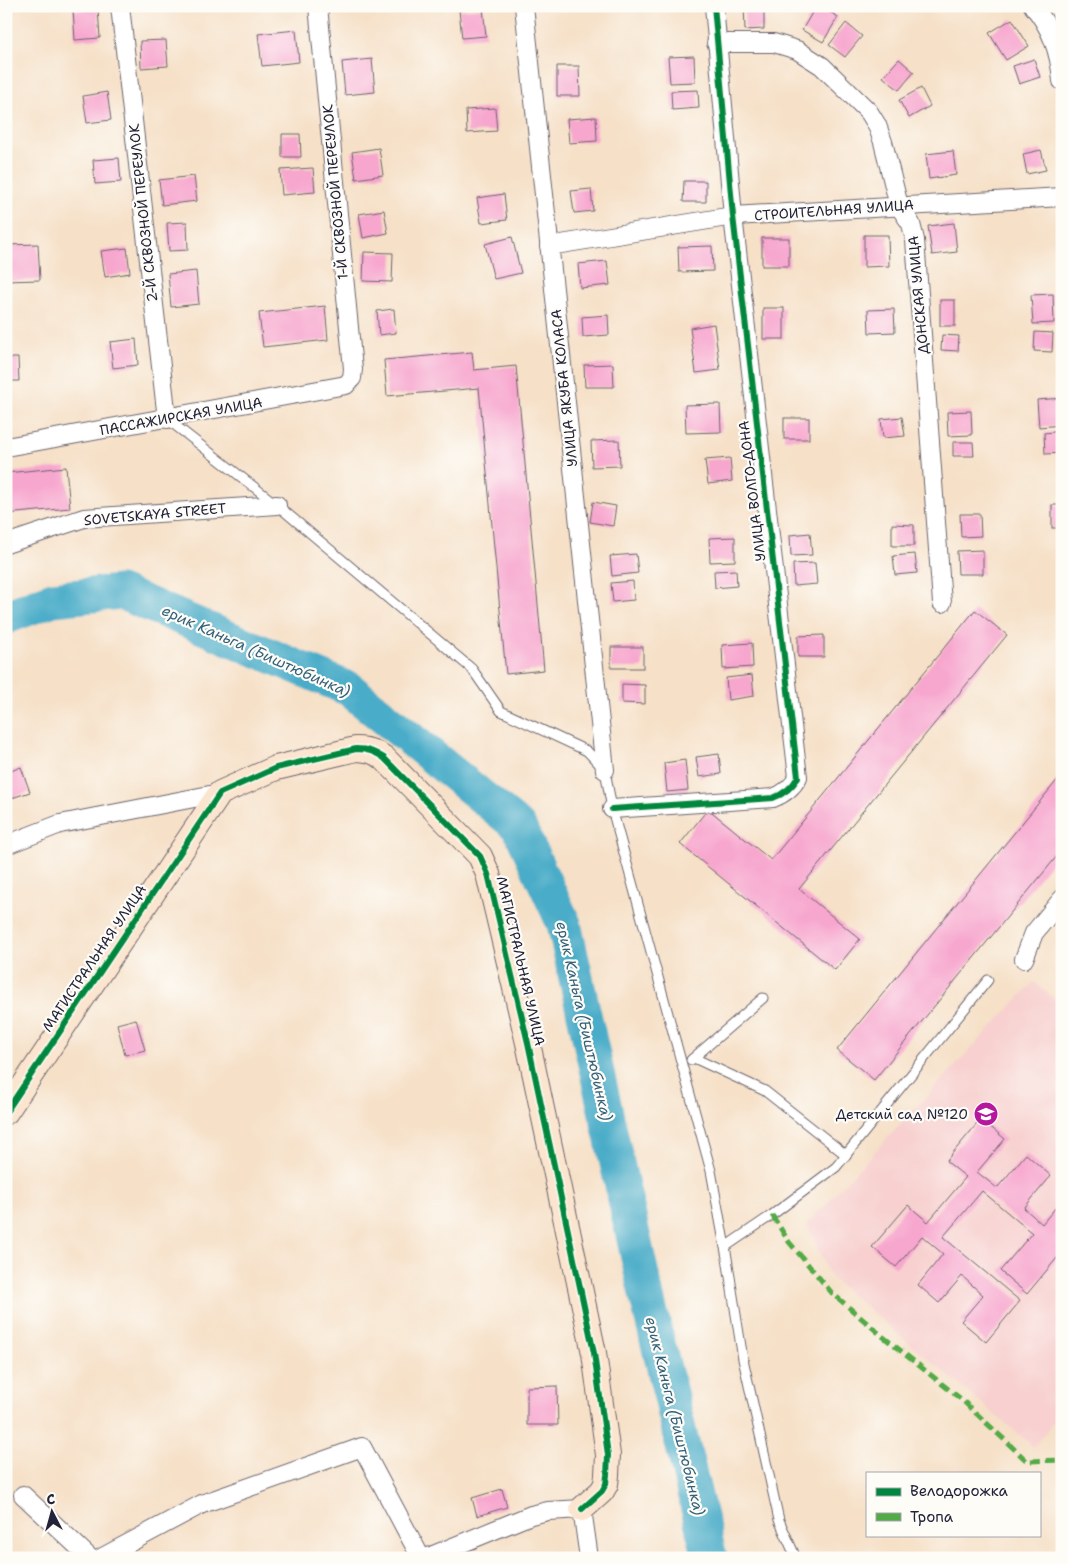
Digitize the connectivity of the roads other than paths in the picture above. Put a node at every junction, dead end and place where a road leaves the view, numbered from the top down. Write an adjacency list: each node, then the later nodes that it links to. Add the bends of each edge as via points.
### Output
1 (120, 6): 13 (street, 2-Й СКВОЗНОЙ ПЕРЕУЛОК)
2 (318, 6): 12 (street, 1-Й СКВОЗНОЙ ПЕРЕУЛОК)
3 (524, 6): 11 (street, УЛИЦА ЯКУБА КОЛАСА)
4 (714, 6): 6 (street, УЛИЦА ВОЛГО-ДОНА)
5 (1033, 6): 7 (street, via 1050,33 1060,59)
6 (716, 43): 9 (street, ДОНСКАЯ УЛИЦА, via 774,43 797,50 822,66 869,112 877,125); 10 (street, УЛИЦА ВОЛГО-ДОНА)
7 (1062, 81)
8 (1062, 197): 9 (street, СТРОИТЕЛЬНАЯ УЛИЦА)
9 (899, 206): 10 (street, СТРОИТЕЛЬНАЯ УЛИЦА); 17 (street, ДОНСКАЯ УЛИЦА, via 911,224 915,240)
10 (733, 216): 11 (street, СТРОИТЕЛЬНАЯ УЛИЦА); 20 (street, УЛИЦА ВОЛГО-ДОНА, via 798,777 788,791 773,798)
11 (549, 246): 18 (street, УЛИЦА ЯКУБА КОЛАСА)
12 (352, 378): 13 (street, ПАССАЖИРСКАЯ УЛИЦА, via 346,385)
13 (166, 419): 14 (street, ПАССАЖИРСКАЯ УЛИЦА); 15 (lane)
14 (6, 447)
15 (277, 505): 16 (street, SOVETSKAYA STREET, via 84,518); 18 (lane, via 472,670 501,711 587,751)
16 (6, 544)
17 (942, 603)
18 (605, 770): 20 (lane)
19 (220, 793): 21 (street, via 60,824); 28 (street, МАГИСТРАЛЬНАЯ УЛИЦА); 32 (street, МАГИСТРАЛЬНАЯ УЛИЦА, via 276,768 356,750 370,750 384,758 480,856 485,865 528,1043 594,1353 608,1456 607,1475 602,1492)
20 (612, 809): 27 (lane)
21 (6, 845)
22 (1062, 899): 23 (street, via 1034,933)
23 (1024, 959)
24 (988, 980): 29 (lane)
25 (763, 998): 26 (lane)
26 (694, 1058): 27 (lane); 29 (lane, via 765,1091)
27 (682, 1064): 30 (lane, via 711,1171)
28 (6, 1112)
29 (846, 1155): 30 (lane, via 822,1177)
30 (725, 1247): 38 (lane, via 743,1359 779,1520)
31 (23, 1495): 33 (street)
32 (582, 1509): 36 (street, via 531,1515); 37 (street)
33 (90, 1558)
34 (101, 1558): 35 (street, via 202,1504 362,1447)
35 (421, 1558)
36 (426, 1558)
37 (589, 1558)
38 (796, 1558)

